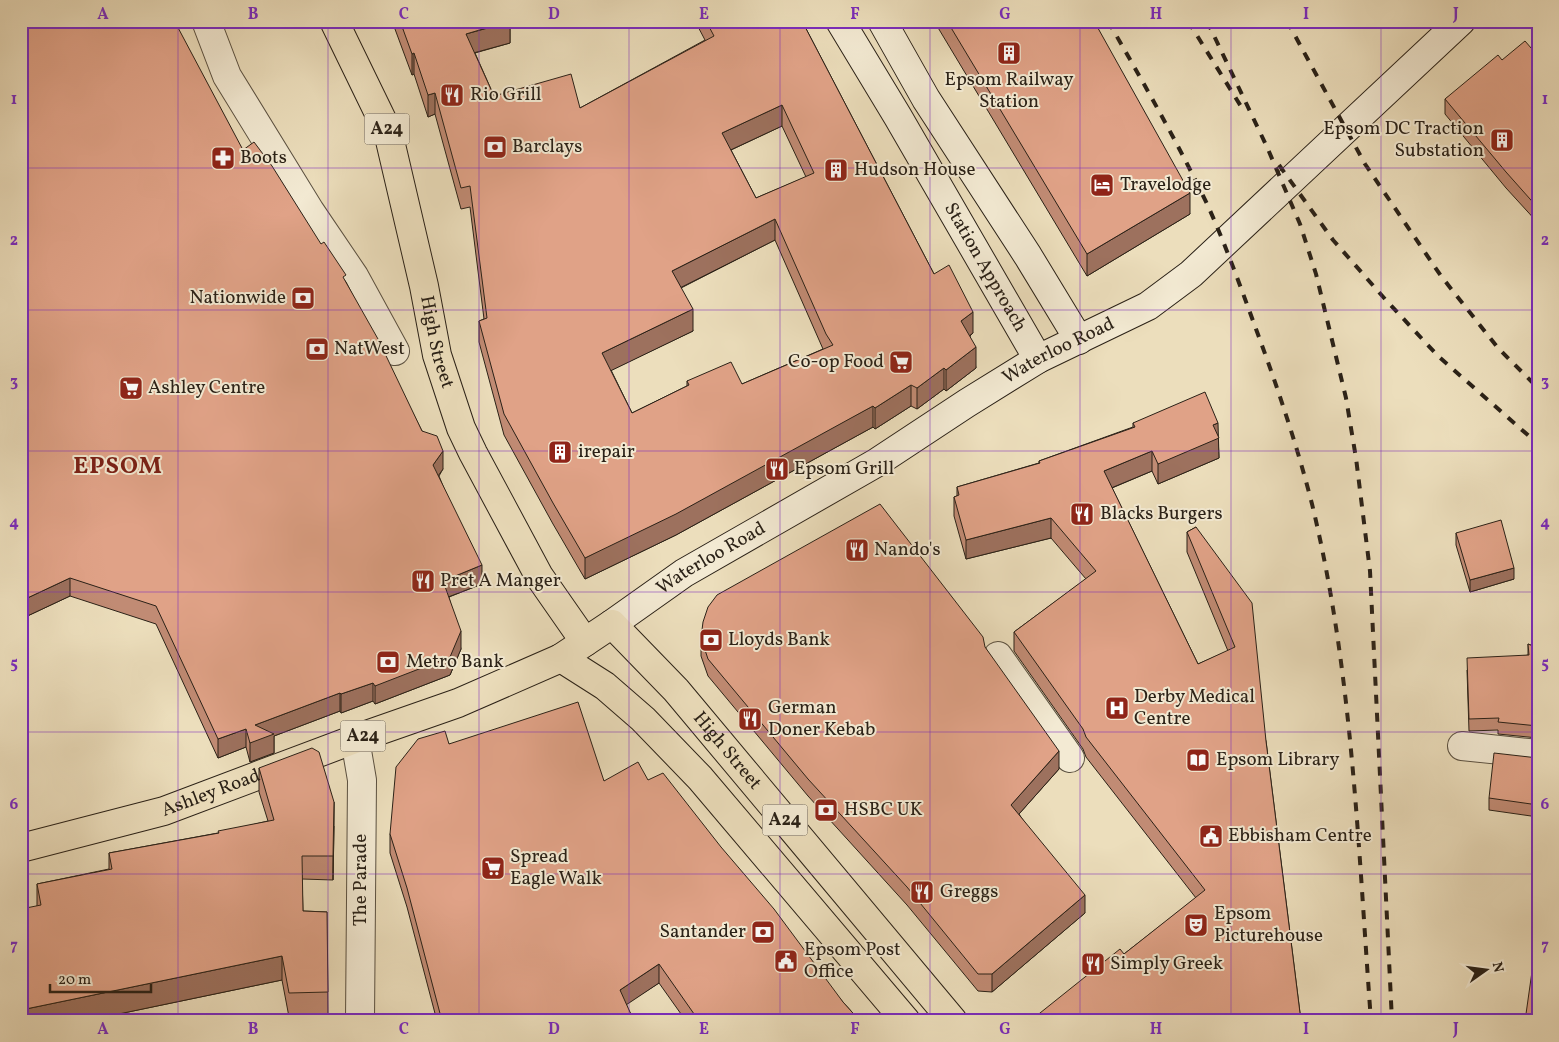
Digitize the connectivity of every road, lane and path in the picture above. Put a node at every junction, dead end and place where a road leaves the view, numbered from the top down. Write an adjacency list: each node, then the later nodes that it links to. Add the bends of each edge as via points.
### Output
1 (206, 21): 7 (street, via 227,76 310,212 354,276)
2 (334, 21): 10 (highway, High Street / A24, via 388,132 437,355 461,428 539,576)
3 (840, 21): 8 (street, Station Approach)
4 (882, 21): 6 (street, Station Approach, via 926,99)
5 (1449, 25): 6 (street, Waterloo Road, via 1191,274 1148,306)
6 (1079, 340): 8 (street, Waterloo Road)
7 (394, 352)
8 (1038, 359): 9 (street, Waterloo Road, via 876,463 684,573)
9 (612, 624): 10 (highway, Ashley Road / A24); 20 (highway, High Street / A24, via 676,690)
10 (585, 642): 12 (highway, Ashley Road / A24)
11 (998, 656): 16 (street)
12 (561, 658): 13 (highway, Ashley Road / A24, via 458,703); 19 (highway, High Street / A24, via 605,686 643,719 700,778)
13 (355, 739): 17 (highway, Ashley Road / A24, via 164,811); 18 (street, The Parade, via 362,780)
14 (1462, 746): 15 (street)
15 (1538, 754)
16 (1070, 758)
17 (21, 848)
18 (360, 1021)
19 (906, 1021)
20 (953, 1021)

